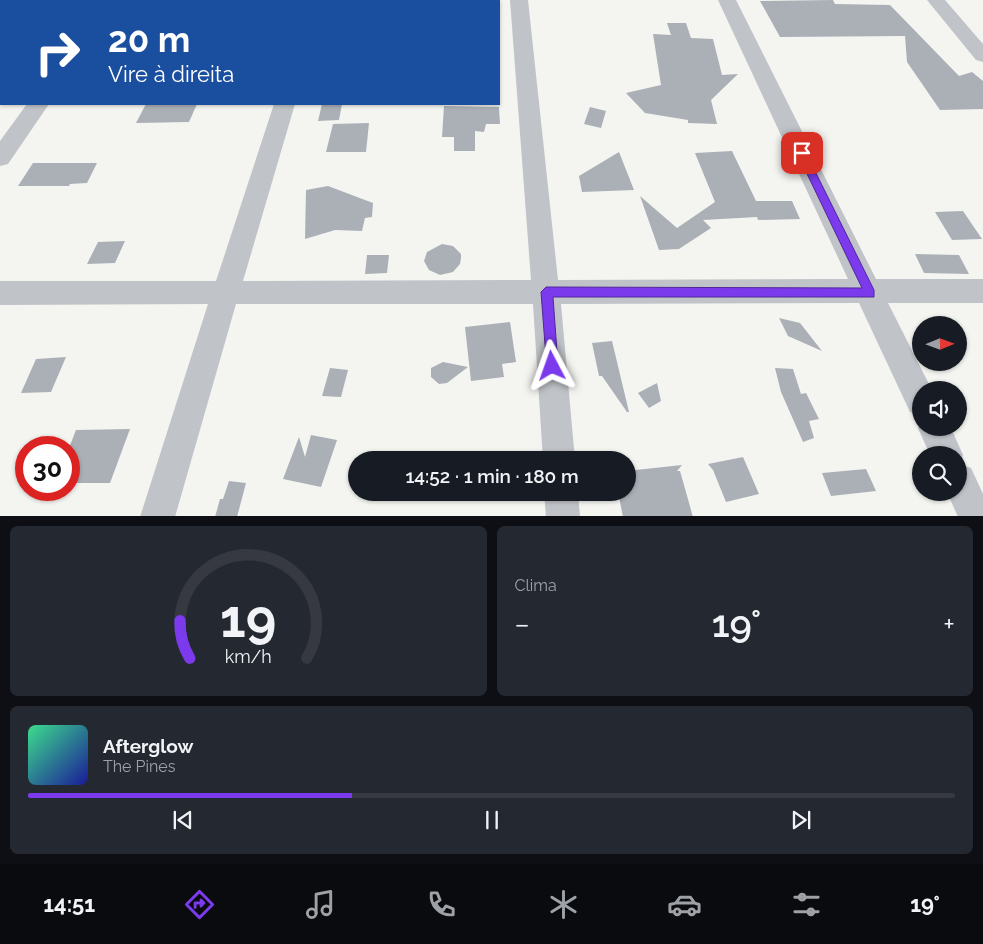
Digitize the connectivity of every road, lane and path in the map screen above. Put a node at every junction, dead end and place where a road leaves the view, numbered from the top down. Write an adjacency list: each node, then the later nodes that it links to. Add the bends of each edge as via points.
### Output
1 (519, 0): 9 (street)
2 (727, 0): 12 (street)
3 (936, 0): 4 (street)
4 (983, 56)
5 (37, 105): 7 (street)
6 (284, 105): 8 (street)
7 (0, 158)
8 (225, 292): 9 (street); 11 (street); 17 (street)
9 (546, 292): 12 (street); 14 (street)
10 (983, 292): 12 (street)
11 (0, 293)
12 (870, 293): 13 (street)
13 (912, 382)
14 (558, 451)
15 (967, 497): 19 (street)
16 (562, 501): 18 (street)
17 (157, 516)
18 (563, 516)
19 (976, 516)

